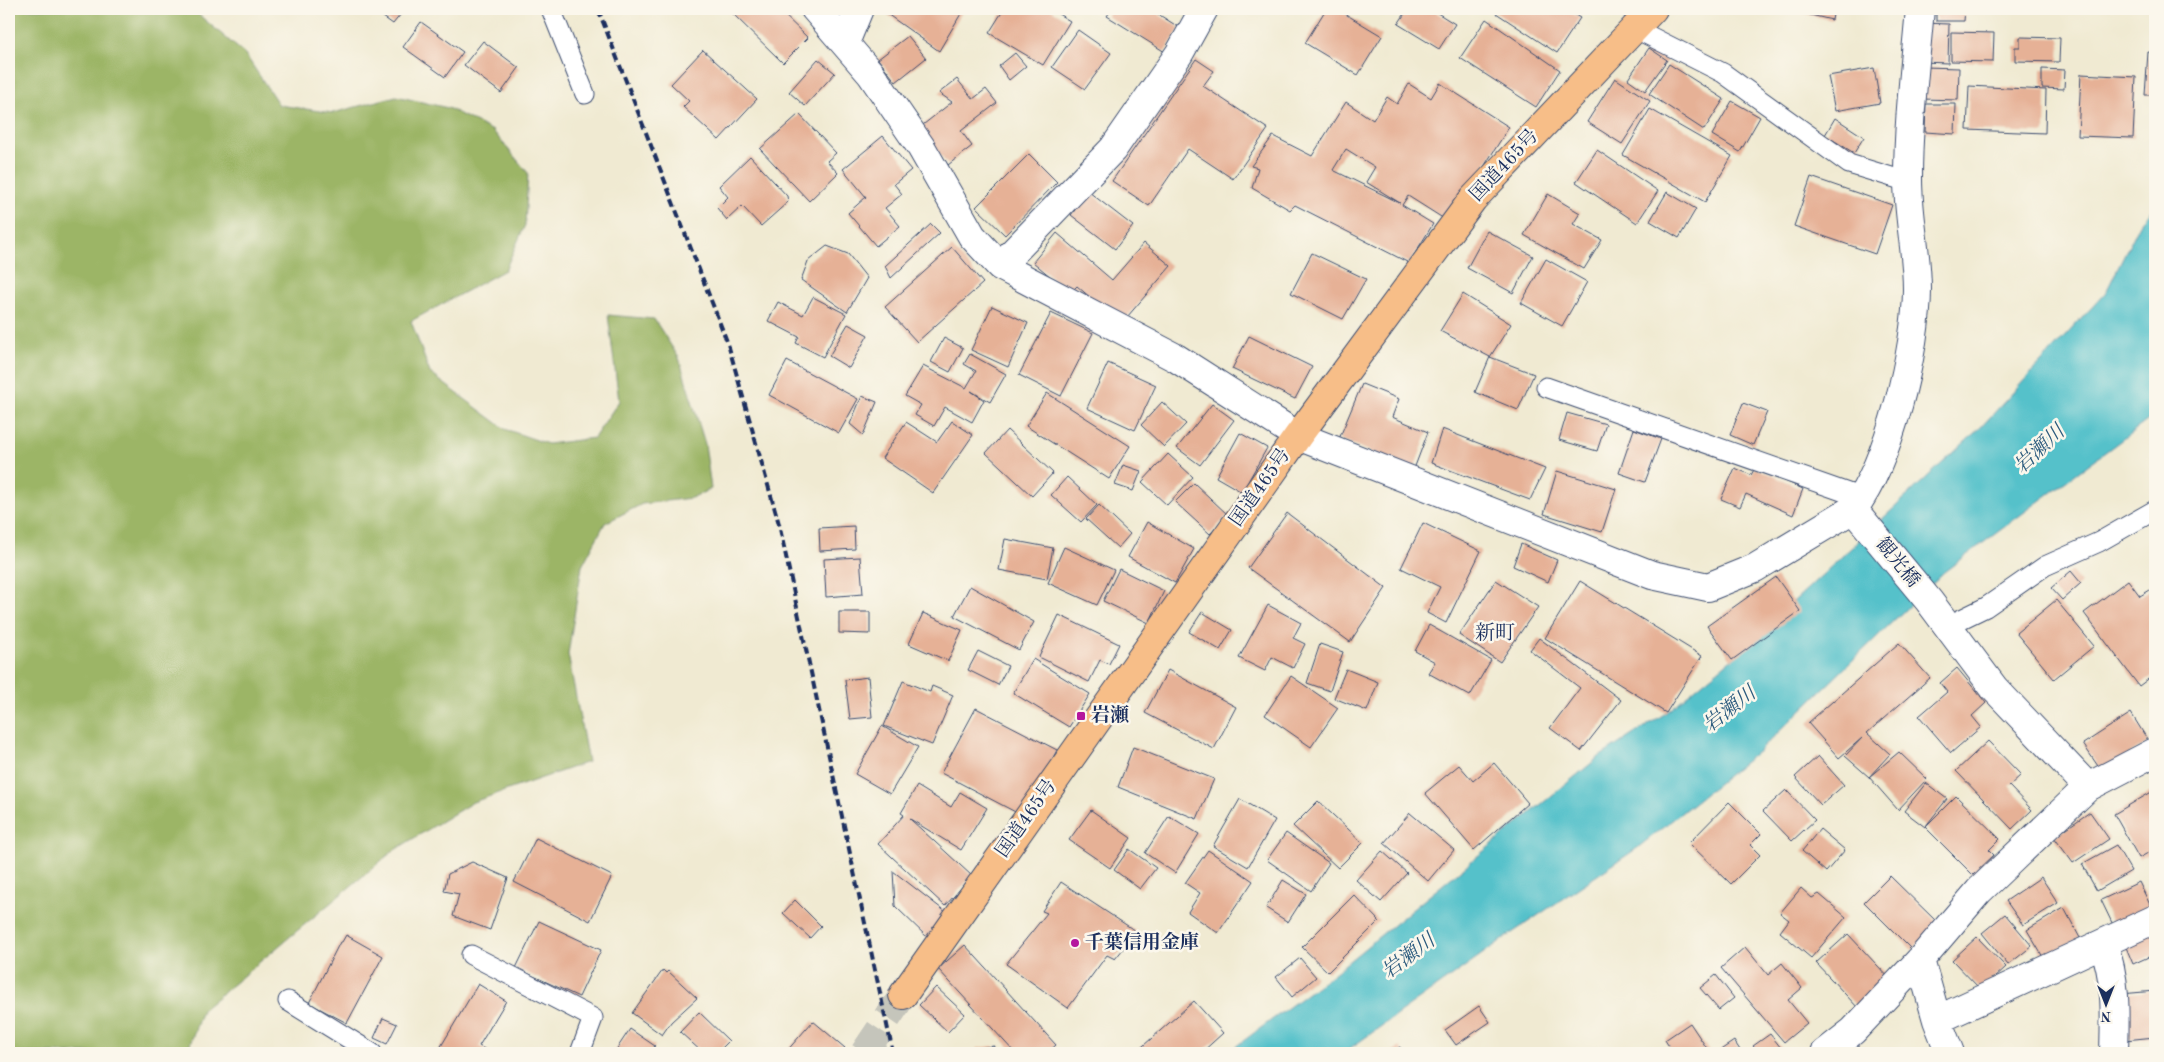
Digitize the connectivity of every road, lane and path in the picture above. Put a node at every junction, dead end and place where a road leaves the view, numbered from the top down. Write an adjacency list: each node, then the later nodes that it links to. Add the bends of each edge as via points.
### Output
1 (552, 9): 9 (lane)
2 (815, 9): 8 (street)
3 (859, 9): 8 (street)
4 (1204, 9): 11 (street, via 1179,54 1113,149)
5 (1653, 9): 7 (highway, 国道465号)
6 (1920, 9): 10 (street, via 1908,134)
7 (1634, 28): 10 (lane, via 1723,73 1848,164); 13 (highway, 国道465号, via 1473,198)
8 (845, 43): 11 (street, via 871,74 921,147 972,236)
9 (585, 94)
10 (1908, 182): 15 (street, via 1917,289 1914,332 1883,457)
11 (1000, 266): 13 (street, via 1176,358)
12 (1546, 387): 15 (lane)
13 (1298, 436): 15 (street, via 1652,575 1708,587 1755,568); 23 (highway, 国道465号)
14 (2155, 510): 16 (lane, via 2099,542 2045,566 1986,607)
15 (1860, 511): 16 (street, 観光橋)
16 (1948, 626): 18 (street, 観光橋, via 1994,688)
17 (2155, 752): 18 (street)
18 (2088, 787): 22 (street, via 1979,891)
19 (2155, 919): 20 (street)
20 (2103, 944): 25 (street); 30 (street, via 2111,965 2115,999)
21 (471, 955): 27 (lane, via 593,1018)
22 (1920, 960): 25 (street); 28 (street, via 1853,1031)
23 (903, 995)
24 (288, 1001): 26 (lane)
25 (1937, 1020): 29 (street)
26 (372, 1053)
27 (580, 1053)
28 (1825, 1053)
29 (1950, 1053)
30 (2114, 1053)

